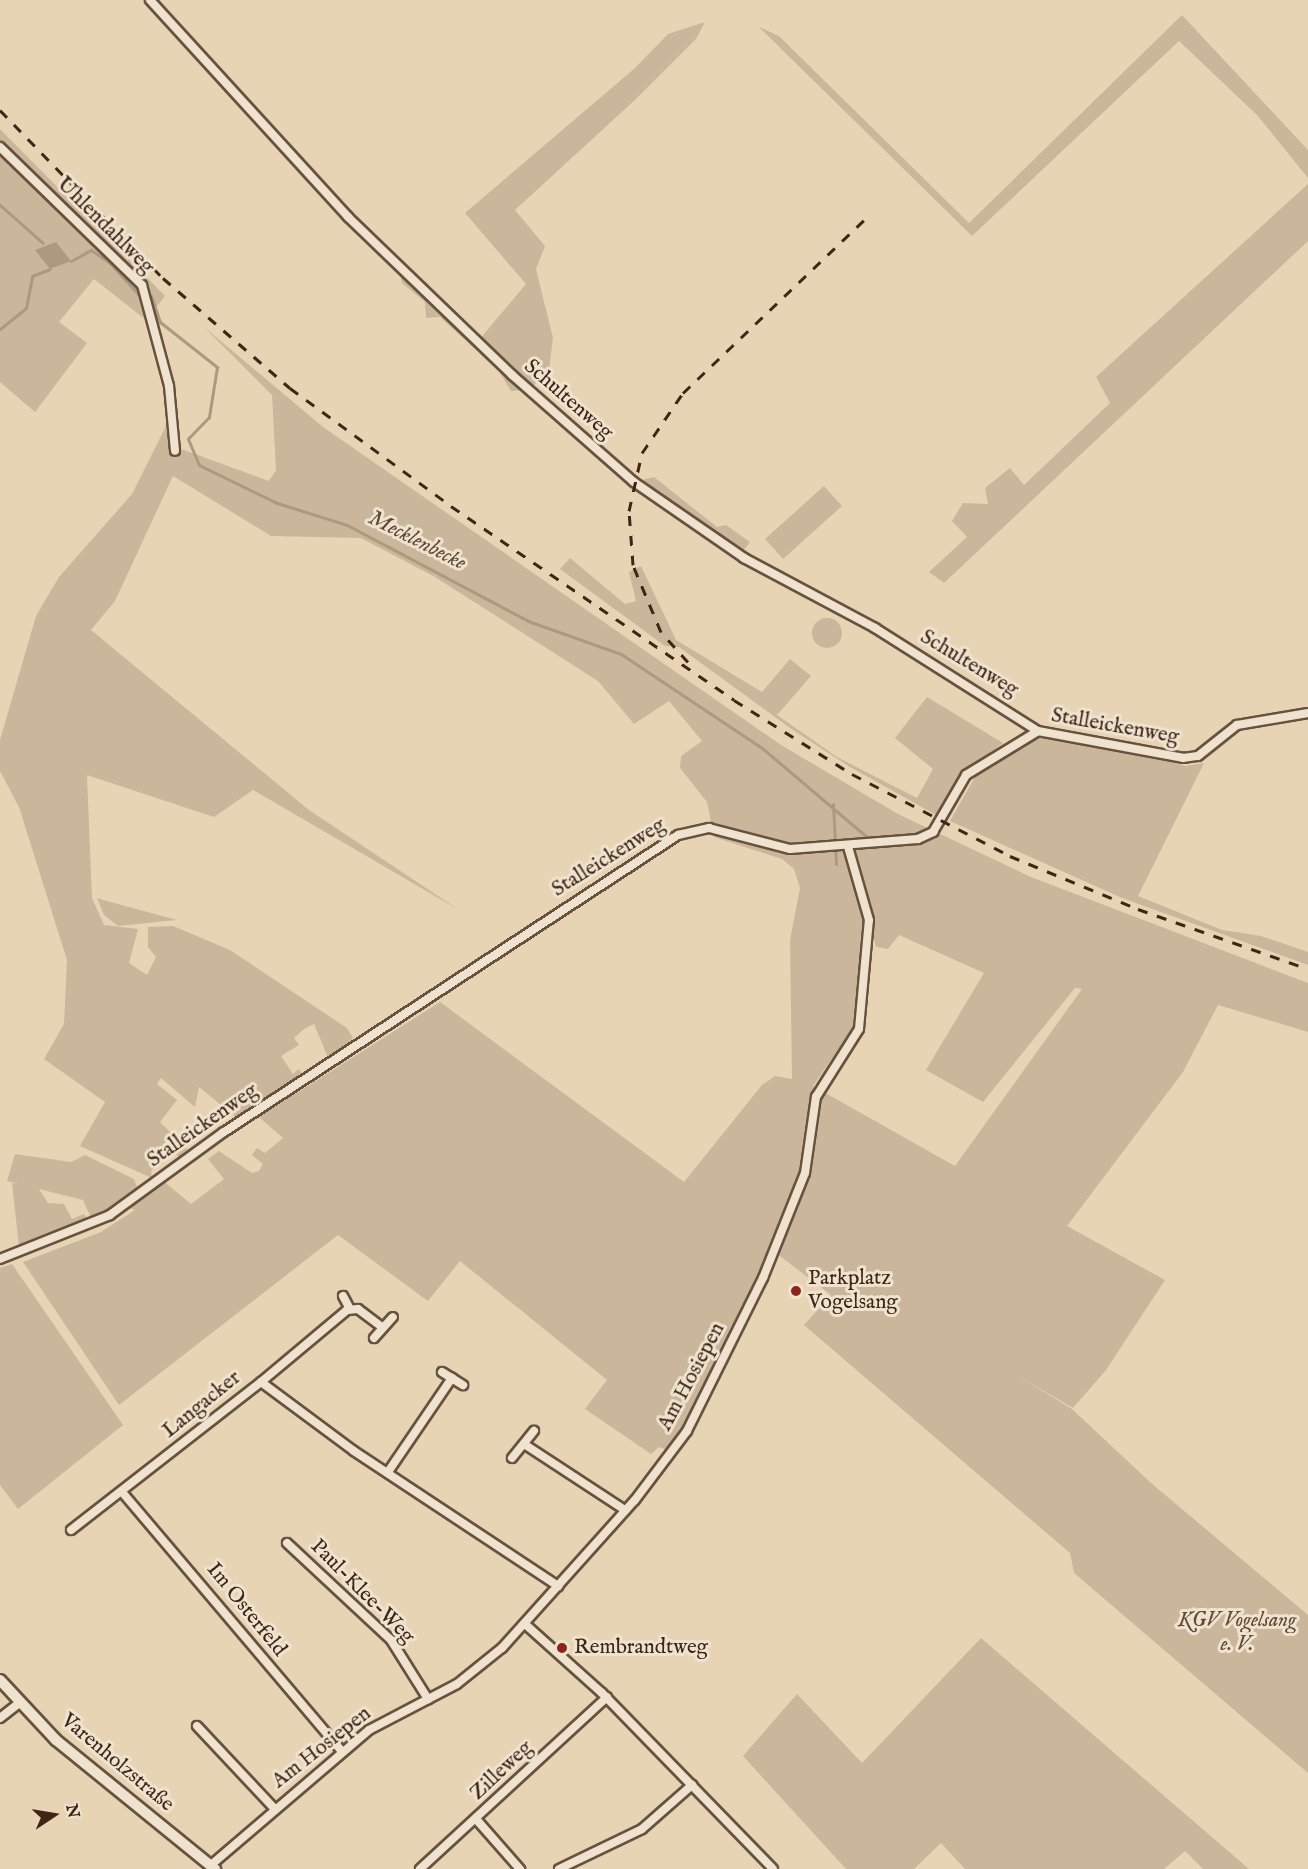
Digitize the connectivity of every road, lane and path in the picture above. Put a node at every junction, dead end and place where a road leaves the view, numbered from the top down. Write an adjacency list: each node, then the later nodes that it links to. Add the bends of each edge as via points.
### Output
1 (150, 0): 5 (street, Schultenweg, via 357,225 512,375 634,482 744,558 876,628)
2 (0, 147): 3 (street, Uhlendahlweg, via 135,275 146,296 171,396)
3 (175, 451)
4 (1308, 713): 5 (street, Stalleickenweg, via 1237,725 1198,756 1183,758)
5 (1038, 731): 6 (street, Stalleickenweg, via 966,775 929,836)
6 (844, 847): 7 (street, Stalleickenweg, via 790,849 709,828 678,835 232,1127 110,1215); 22 (street, Am Hosiepen, via 869,921 859,1029 816,1096 810,1161 736,1336 687,1431)
7 (0, 1259)
8 (343, 1296): 9 (street)
9 (350, 1309): 11 (street); 15 (street)
10 (393, 1317): 11 (street)
11 (383, 1328): 12 (street)
12 (374, 1338)
13 (442, 1372): 14 (street)
14 (452, 1378): 16 (street); 20 (street)
15 (261, 1382): 20 (street, Langacker); 21 (street, Langacker)
16 (463, 1385)
17 (534, 1431): 18 (street)
18 (524, 1444): 19 (street); 22 (street)
19 (512, 1458)
20 (388, 1472): 25 (street, Langacker)
21 (122, 1492): 23 (street, Langacker); 33 (street, Im Osterfeld)
22 (625, 1510): 25 (street, Am Hosiepen)
23 (71, 1530)
24 (287, 1543): 29 (street, Paul-Klee-Weg, via 391,1640)
25 (558, 1586): 26 (street, Am Hosiepen)
26 (525, 1624): 28 (street); 29 (street, Am Hosiepen, via 474,1673)
27 (0, 1680): 30 (street, Varenholzstraße)
28 (607, 1697): 34 (street); 36 (street, Zilleweg)
29 (428, 1700): 33 (street, Am Hosiepen)
30 (19, 1702): 31 (street); 37 (street, Varenholzstraße, via 68,1750)
31 (0, 1718)
32 (197, 1726): 35 (street, Am Hosiepen)
33 (342, 1751): 35 (street, Am Hosiepen)
34 (692, 1785): 40 (street, via 642,1830); 41 (street)
35 (274, 1808): 37 (street, Am Hosiepen)
36 (476, 1819): 38 (street, Zilleweg); 39 (street)
37 (213, 1867)
38 (420, 1869)
39 (520, 1869)
40 (559, 1869)
41 (773, 1869)

